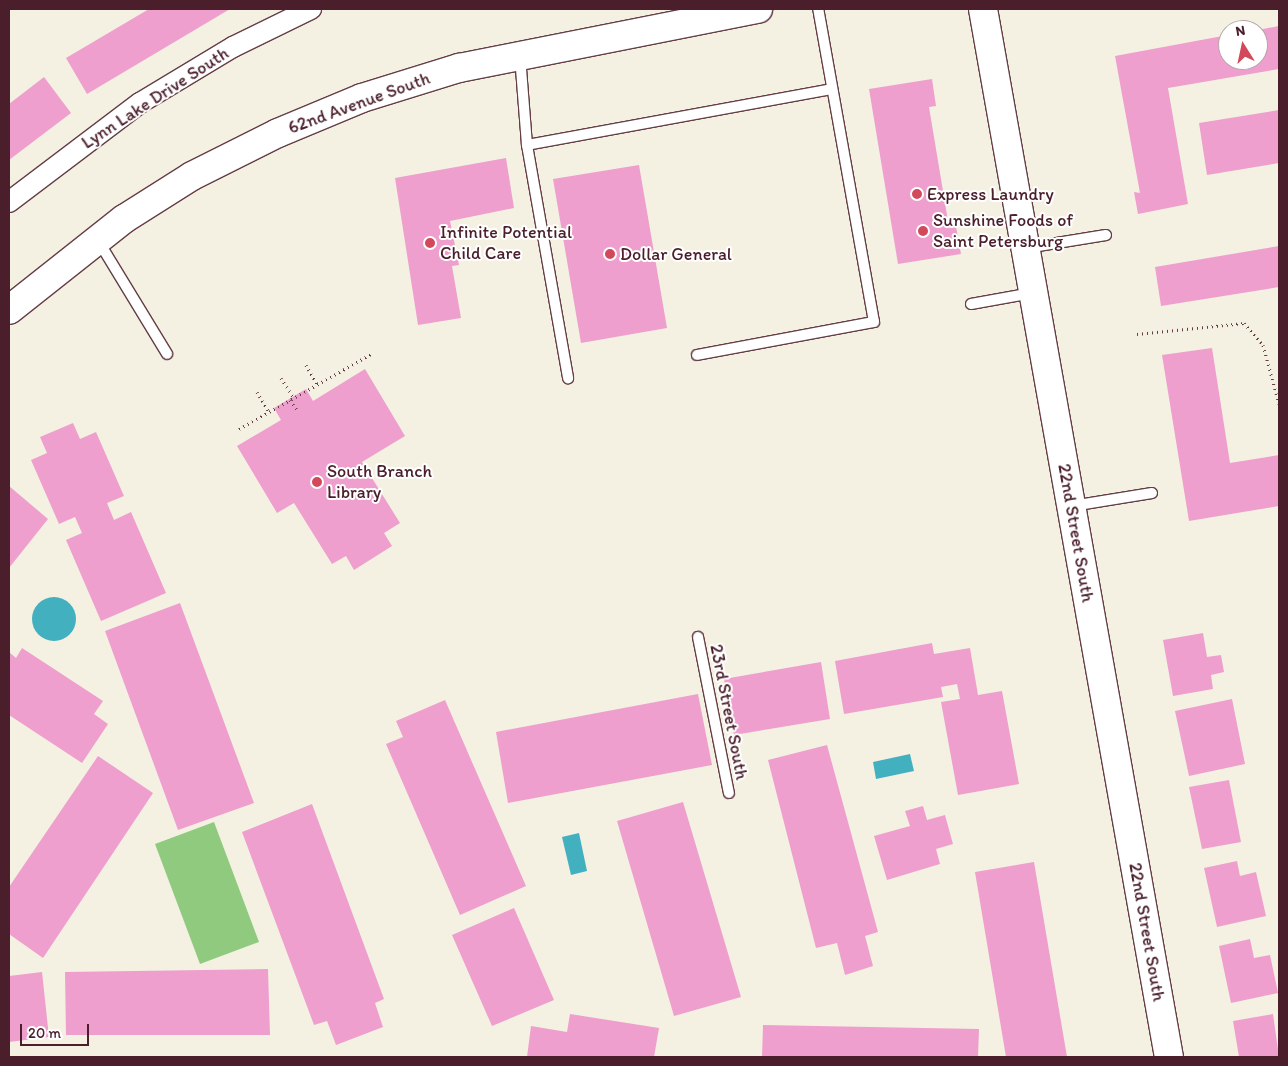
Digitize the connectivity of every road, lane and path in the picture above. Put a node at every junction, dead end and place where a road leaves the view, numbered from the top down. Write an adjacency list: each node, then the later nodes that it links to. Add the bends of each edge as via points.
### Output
1 (311, 9): 8 (street, Lynn Lake Drive South, via 233,47 140,103)
2 (758, 9): 5 (street, 62nd Avenue South)
3 (818, 9): 6 (lane)
4 (983, 9): 11 (street, 22nd Street South)
5 (520, 55): 7 (lane, via 527,101); 10 (street, 62nd Avenue South, via 362,98 278,133 192,176)
6 (832, 89): 7 (lane); 18 (lane, via 874,322)
7 (527, 145): 21 (lane)
8 (9, 202)
9 (1106, 235): 11 (lane)
10 (97, 239): 14 (street, 62nd Avenue South); 16 (lane)
11 (1025, 248): 12 (street, 22nd Street South)
12 (1033, 293): 13 (lane); 30 (street, 22nd Street South)
13 (971, 304)
14 (9, 310)
15 (1137, 334): 25 (path, via 1244,323 1263,345)
16 (167, 354)
17 (370, 354): 22 (path)
18 (697, 355)
19 (306, 365): 22 (path)
20 (281, 378): 24 (path)
21 (568, 378)
22 (318, 384): 24 (path)
23 (257, 392): 27 (path)
24 (292, 399): 26 (path); 27 (path)
25 (1279, 404)
26 (297, 410)
27 (269, 412): 28 (path)
28 (238, 429)
29 (1152, 492): 30 (lane)
30 (1071, 506): 33 (street, 22nd Street South)
31 (698, 637): 32 (lane, 23rd Street South)
32 (729, 793)
33 (1169, 1057)

